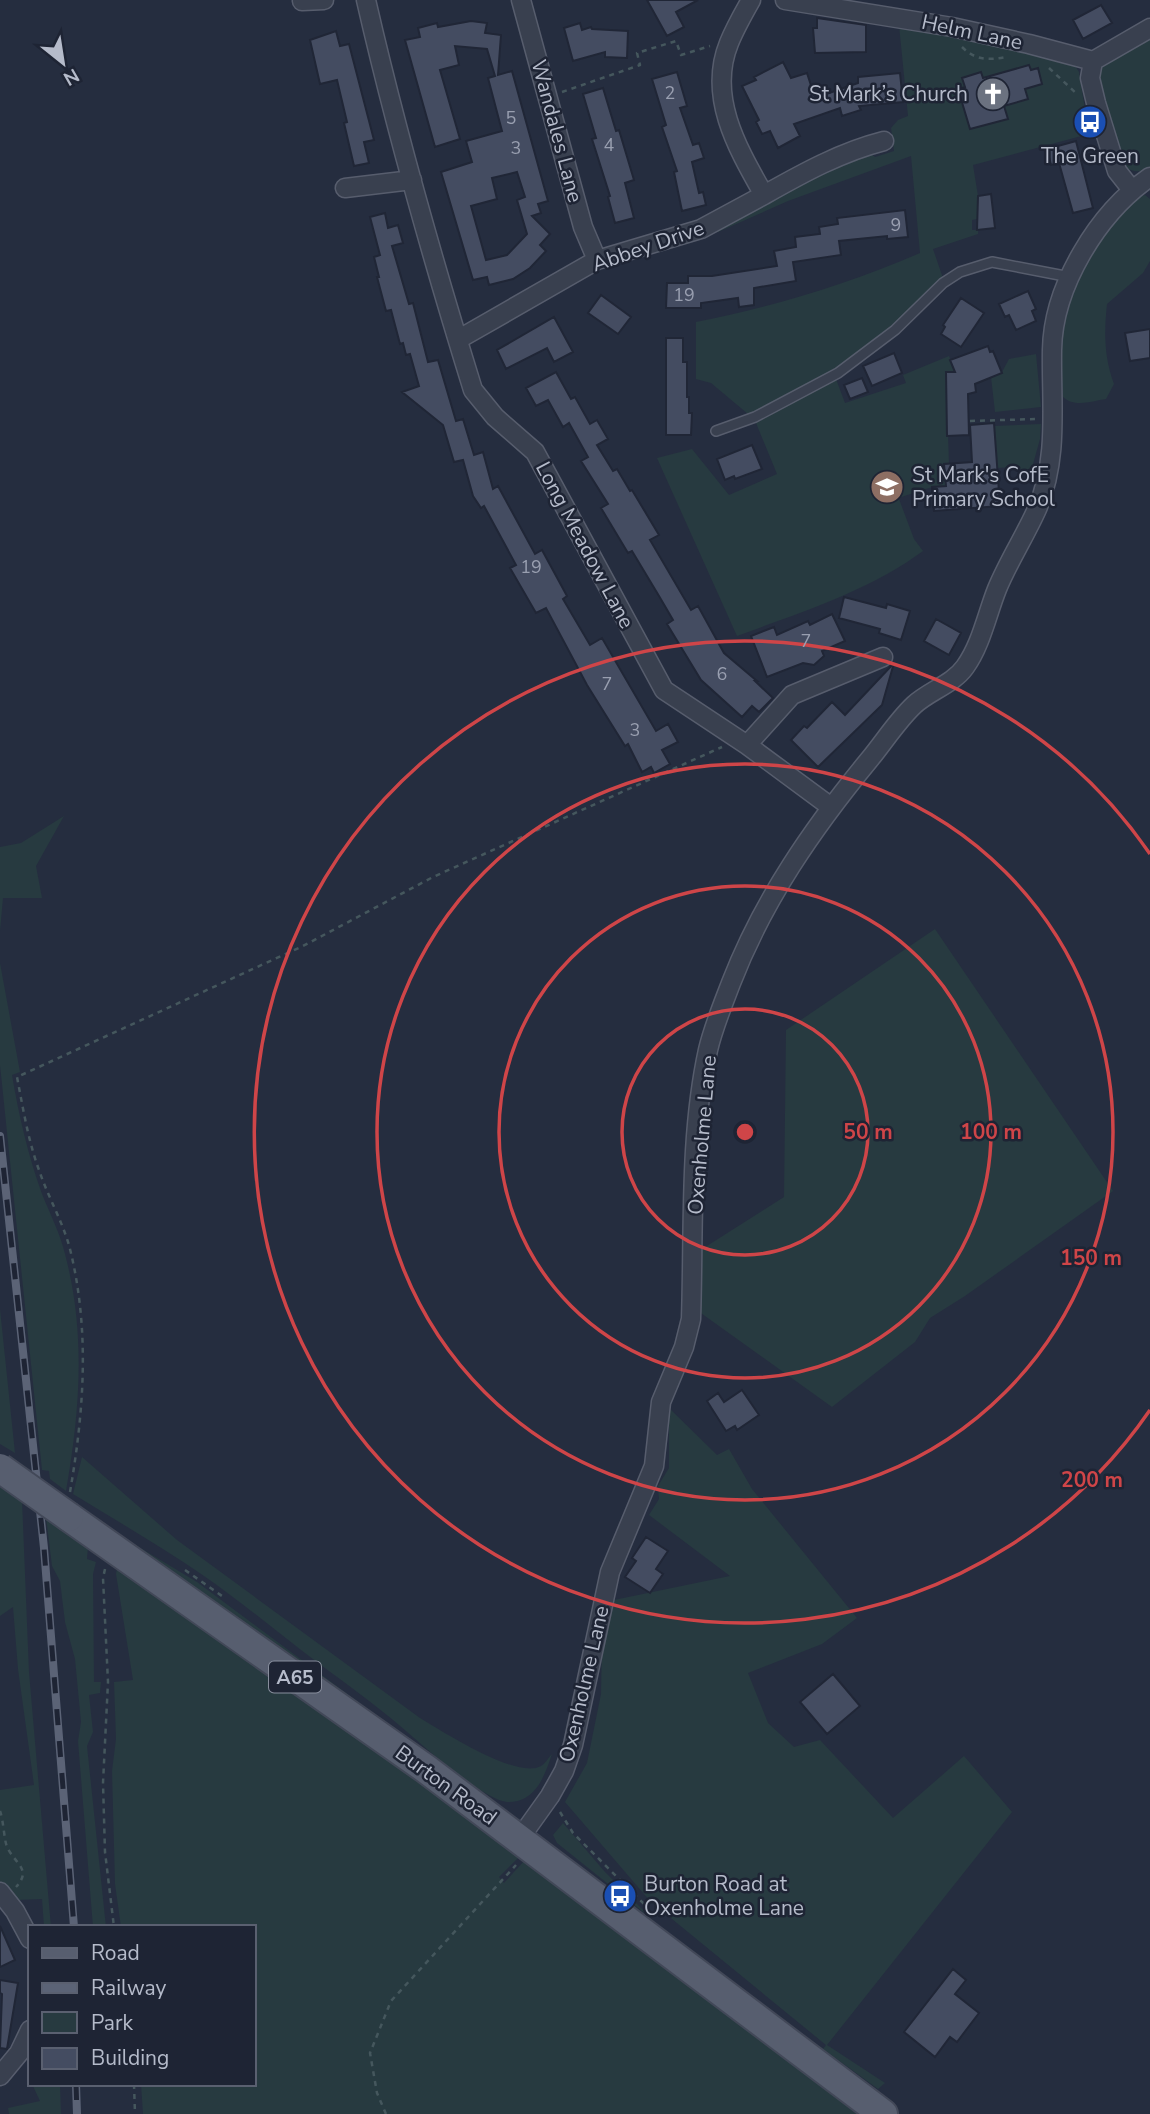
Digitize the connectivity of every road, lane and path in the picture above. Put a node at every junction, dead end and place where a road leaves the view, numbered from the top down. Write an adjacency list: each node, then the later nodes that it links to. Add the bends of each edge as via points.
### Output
1 (324, 0): 6 (street)
2 (366, 0): 17 (street, Long Meadow Lane)
3 (521, 0): 13 (street, Wandales Lane)
4 (751, 0): 9 (street)
5 (785, 0): 7 (street, Helm Lane)
6 (302, 1)
7 (952, 27): 10 (path, via 968,53 989,60); 11 (street, Helm Lane)
8 (1150, 28): 11 (street)
9 (730, 40): 13 (path, via 681,55 676,41 637,53 640,65); 20 (street, via 721,78 726,119)
10 (1014, 56)
11 (1093, 61): 14 (street, via 1090,78)
12 (1045, 66): 14 (path, via 1072,91)
13 (549, 97): 21 (street, Wandales Lane, via 583,226)
14 (1096, 103): 19 (street, via 1117,171)
15 (884, 141): 20 (street, Abbey Drive, via 831,159)
16 (1150, 177): 19 (street, Oxenholme Lane)
17 (412, 180): 18 (street); 23 (street, Long Meadow Lane)
18 (345, 188)
19 (1132, 190): 22 (street, Oxenholme Lane, via 1112,208)
20 (764, 195): 21 (street, Abbey Drive, via 701,229)
21 (597, 260): 23 (street, Abbey Drive)
22 (1070, 277): 24 (street, Oxenholme Lane, via 1057,310 1052,346); 26 (lane, via 992,262 960,272 838,373 755,417)
23 (459, 339): 28 (street, Long Meadow Lane, via 474,390 495,417 535,452 658,681 671,696)
24 (1053, 418): 25 (path); 29 (street, Oxenholme Lane, via 1049,471 1038,507 1000,582 965,668 915,704)
25 (970, 421)
26 (716, 431)
27 (883, 657): 28 (street, via 792,695)
28 (742, 742): 29 (street, Long Meadow Lane); 31 (path, via 433,877 303,946 17,1077 38,1168 69,1246 80,1293 85,1376)
29 (831, 807): 34 (street, Oxenholme Lane, via 771,896 732,981 709,1047 697,1144 689,1327 661,1402 654,1466 610,1572 573,1745)
30 (0, 1468): 31 (main road, Burton Road / A65, bridge)
31 (69, 1507): 32 (main road, Burton Road / A65)
32 (114, 1550): 34 (main road, Burton Road / A65); 36 (path, via 103,1578 105,1852)
33 (0, 1811): 35 (path, via 8,1849 23,1872 22,1881)
34 (526, 1842): 42 (path, via 391,2001 370,2053); 43 (main road, Burton Road / A65)
35 (7, 1890): 37 (street)
36 (114, 1925)
37 (28, 1935)
38 (28, 2034): 39 (street)
39 (0, 2076)
40 (134, 2086): 41 (path)
41 (135, 2114)
42 (386, 2114)
43 (883, 2114)

